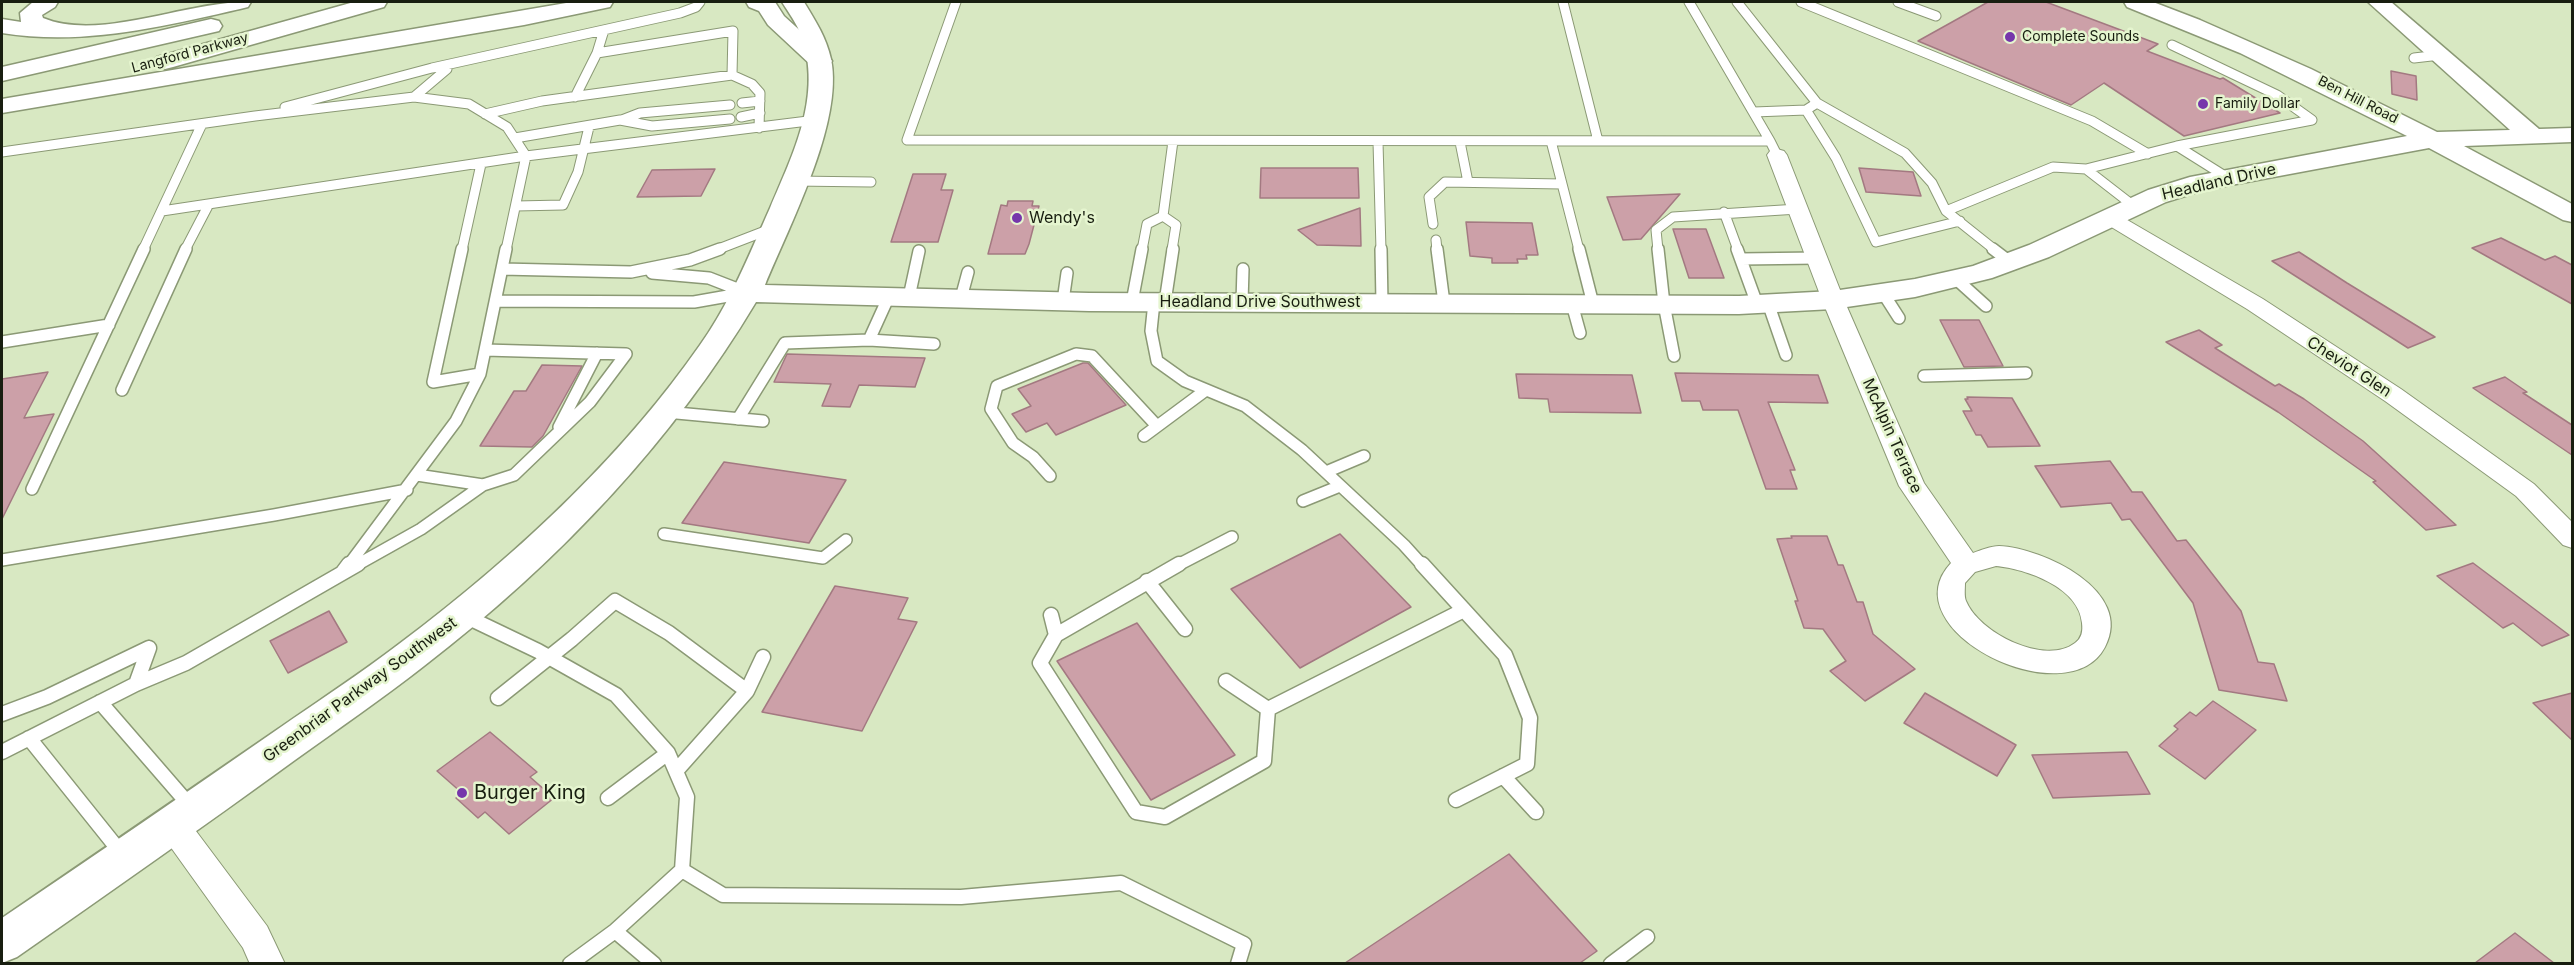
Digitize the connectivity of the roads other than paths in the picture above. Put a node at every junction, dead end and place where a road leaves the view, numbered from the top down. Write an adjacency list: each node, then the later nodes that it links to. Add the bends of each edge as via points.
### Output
1 (46, 2): 20 (main road, via 31,13 32,22)
2 (300, 2): 16 (main road, Langford Parkway)
3 (376, 2): 29 (main road, Langford Parkway, via 164,62)
4 (602, 2): 36 (main road)
5 (700, 2): 19 (lane, via 680,13)
6 (757, 2): 25 (main road, via 767,6 776,21)
7 (793, 2): 25 (main road, Greenbriar Parkway Southwest, via 812,33)
8 (956, 2): 53 (lane, via 907,140)
9 (1563, 2): 55 (lane)
10 (1689, 2): 38 (lane)
11 (1737, 2): 34 (lane)
12 (1801, 2): 62 (lane, via 2092,121)
13 (1898, 2): 17 (lane)
14 (2136, 2): 52 (main road, Ben Hill Road, via 2250,47)
15 (2379, 2): 23 (main road)
16 (252, 9): 20 (main road, via 92,30); 27 (main road, Langford Parkway, via 132,45)
17 (1936, 16)
18 (2, 26): 20 (main road)
19 (604, 30): 22 (lane); 26 (lane)
20 (54, 31)
21 (2172, 45): 58 (lane, via 2277,95 2312,120)
22 (597, 53): 28 (lane, via 733,31); 31 (lane)
23 (2440, 55): 24 (lane); 50 (main road)
24 (2414, 58)
25 (820, 60): 45 (main road, Greenbriar Parkway Southwest)
26 (456, 63): 30 (lane); 41 (lane)
27 (2, 74)
28 (732, 75): 31 (lane); 32 (lane, via 754,84 761,94)
29 (2, 96)
30 (414, 97): 40 (lane, via 469,104); 41 (lane)
31 (575, 97): 40 (lane)
32 (760, 101): 33 (lane); 39 (lane)
33 (742, 103)
34 (1817, 104): 37 (lane); 76 (lane, via 1905,153 1932,183)
35 (730, 105): 44 (lane, via 640,113)
36 (2, 106)
37 (1806, 110): 38 (lane); 81 (lane, via 1836,158 1876,242)
38 (1754, 112): 59 (lane)
39 (760, 113): 42 (lane); 48 (lane)
40 (486, 114): 51 (lane, via 507,127)
41 (255, 116): 46 (lane)
42 (741, 117)
43 (730, 119): 44 (lane, via 652,126)
44 (621, 120): 47 (lane)
45 (816, 120): 48 (lane); 67 (main road, Greenbriar Parkway Southwest)
46 (202, 124): 61 (lane); 75 (lane)
47 (590, 127): 51 (lane); 60 (lane)
48 (759, 128): 60 (lane)
49 (2572, 135): 50 (main road, Headland Drive)
50 (2532, 136): 52 (main road, Headland Drive)
51 (515, 138): 63 (lane)
52 (2433, 140): 66 (main road, Headland Drive); 78 (main road, Ben Hill Road)
53 (1173, 141): 56 (lane); 79 (lane)
54 (1551, 141): 55 (lane); 57 (lane); 70 (lane)
55 (1598, 141): 59 (lane)
56 (1378, 142): 57 (lane); 102 (lane)
57 (1460, 142): 68 (lane)
58 (2177, 146): 62 (lane); 66 (lane)
59 (1774, 148): 74 (street, McAlpin Terrace)
60 (585, 149): 63 (lane); 72 (lane, via 563,205)
61 (2, 152)
62 (2148, 154): 65 (lane)
63 (526, 156): 64 (lane); 72 (lane)
64 (481, 164): 71 (lane); 119 (lane, via 433,382)
65 (2086, 169): 73 (lane); 76 (lane, via 2053,167)
66 (2228, 178): 73 (main road, Headland Drive, via 2168,193)
67 (794, 182): 69 (lane); 83 (main road, Greenbriar Parkway Southwest)
68 (1468, 182): 70 (lane); 82 (lane, via 1445,182 1429,197)
69 (870, 183)
70 (1562, 184): 105 (lane)
71 (208, 204): 75 (lane); 121 (lane)
72 (516, 206): 89 (lane)
73 (2135, 207): 80 (main road, Headland Drive)
74 (1798, 209): 77 (lane); 86 (street, McAlpin Terrace)
75 (162, 211): 109 (lane)
76 (1946, 211): 81 (lane)
77 (1724, 212): 87 (lane); 106 (lane, via 1673,217 1656,230)
78 (2572, 214)
79 (1163, 216): 100 (lane, via 1147,224); 100 (lane, via 1176,225)
80 (2110, 218): 88 (main road, Headland Drive); 140 (street, Cheviot Glen, via 2255,304 2393,395 2525,490)
81 (1960, 221): 88 (lane)
82 (1433, 224)
83 (774, 227): 91 (lane, via 690,261); 94 (main road, Greenbriar Parkway Southwest)
84 (1436, 240): 103 (lane)
85 (919, 251): 96 (lane)
86 (1817, 258): 87 (lane); 97 (street, McAlpin Terrace)
87 (1741, 259): 104 (lane)
88 (2010, 262): 93 (main road, Headland Drive)
89 (502, 269): 91 (lane); 98 (lane)
90 (1243, 269): 101 (lane)
91 (631, 272): 94 (lane, via 709,278)
92 (1067, 273): 99 (lane)
93 (1955, 278): 95 (main road, Headland Drive); 107 (lane)
94 (747, 293): 96 (main road, Headland Drive Southwest); 98 (lane, via 694,302); 123 (main road, Greenbriar Parkway Southwest, via 713,349)
95 (1883, 293): 97 (main road, Headland Drive); 108 (lane)
96 (899, 297): 99 (main road, Headland Drive Southwest, via 964,285); 111 (lane)
97 (1833, 300): 104 (main road, Headland Drive); 143 (street, McAlpin Terrace, via 1912,486)
98 (496, 301): 114 (lane)
99 (1063, 301): 100 (main road, Headland Drive Southwest)
100 (1151, 302): 101 (main road, Headland Drive Southwest); 122 (lane, via 1157,361)
101 (1242, 302): 102 (main road, Headland Drive Southwest)
102 (1382, 303): 103 (main road, Headland Drive Southwest)
103 (1444, 303): 105 (main road, Headland Drive Southwest)
104 (1766, 303): 106 (main road, Headland Drive Southwest); 116 (lane)
105 (1582, 304): 106 (main road, Headland Drive Southwest); 110 (lane)
106 (1664, 304): 117 (lane)
107 (1986, 306)
108 (1899, 318)
109 (110, 325): 112 (lane); 135 (lane)
110 (1580, 333)
111 (869, 339): 113 (lane); 124 (lane, via 785,343)
112 (2, 342)
113 (934, 344)
114 (485, 350): 115 (lane); 119 (lane)
115 (597, 353): 127 (lane); 127 (lane, via 626,354 590,402)
116 (1786, 355)
117 (1674, 356)
118 (2026, 373): 120 (lane)
119 (480, 374): 131 (lane, via 456,421)
120 (1924, 376)
121 (122, 390)
122 (1206, 390): 126 (lane); 130 (lane, via 1245,406)
123 (666, 412): 124 (lane); 147 (main road, Greenbriar Parkway Southwest, via 569,519)
124 (738, 419): 125 (lane)
125 (763, 421)
126 (1157, 426): 128 (lane); 132 (lane, via 1092,356 1076,354 997,386 991,409 1012,443 1033,457)
127 (554, 436): 133 (lane, via 514,475)
128 (1144, 436)
129 (1364, 456): 130 (lane)
130 (1326, 472): 134 (lane)
131 (417, 475): 133 (lane); 136 (lane)
132 (1050, 476)
133 (483, 485): 144 (lane, via 421,529)
134 (1340, 486): 137 (lane); 146 (lane, via 1404,545)
135 (32, 489)
136 (407, 490): 142 (lane); 144 (lane)
137 (1303, 501)
138 (664, 534): 141 (lane, via 823,558)
139 (1232, 537): 145 (lane)
140 (2572, 538)
141 (846, 540)
142 (2, 560)
143 (1966, 564): 143 (street, via 1951,583 1954,609 1976,636 1993,647 2022,658 2052,662 2082,654 2092,644 2096,619 2091,605 2050,569 2014,557 1988,557)
144 (343, 572): 154 (lane, via 186,663)
145 (1147, 581): 149 (lane); 150 (lane)
146 (1464, 610): 158 (lane); 164 (lane, via 1505,655 1530,718 1527,764)
147 (461, 615): 151 (lane); 168 (main road, Greenbriar Parkway Southwest, via 412,655)
148 (1051, 615): 150 (lane)
149 (1185, 629)
150 (1056, 635): 158 (lane, via 1040,663 1136,812 1165,817 1264,761)
151 (548, 657): 155 (lane, via 589,627 615,601 669,633); 156 (lane); 162 (lane, via 616,695)
152 (763, 657): 155 (lane)
153 (1226, 681): 158 (lane)
154 (136, 684): 157 (lane); 159 (lane, via 149,648)
155 (747, 691): 163 (lane)
156 (498, 698)
157 (100, 702): 160 (lane); 168 (lane)
158 (1268, 710)
159 (2, 714)
160 (29, 738): 161 (lane); 169 (lane)
161 (2, 752)
162 (668, 753): 163 (lane); 165 (lane)
163 (676, 771): 170 (lane, via 687,797)
164 (1503, 776): 166 (lane); 167 (lane)
165 (608, 798)
166 (1456, 800)
167 (1536, 812)
168 (183, 818): 169 (main road, Greenbriar Parkway Southwest); 174 (street)
169 (125, 858): 173 (main road, Greenbriar Parkway Southwest)
170 (682, 870): 171 (lane); 177 (lane, via 723,895 961,897 1121,883 1244,944)
171 (615, 931): 175 (lane); 176 (lane)
172 (1647, 937): 178 (lane)
173 (2, 943)
174 (268, 963)
175 (570, 963)
176 (654, 963)
177 (1238, 963)
178 (1611, 963)

